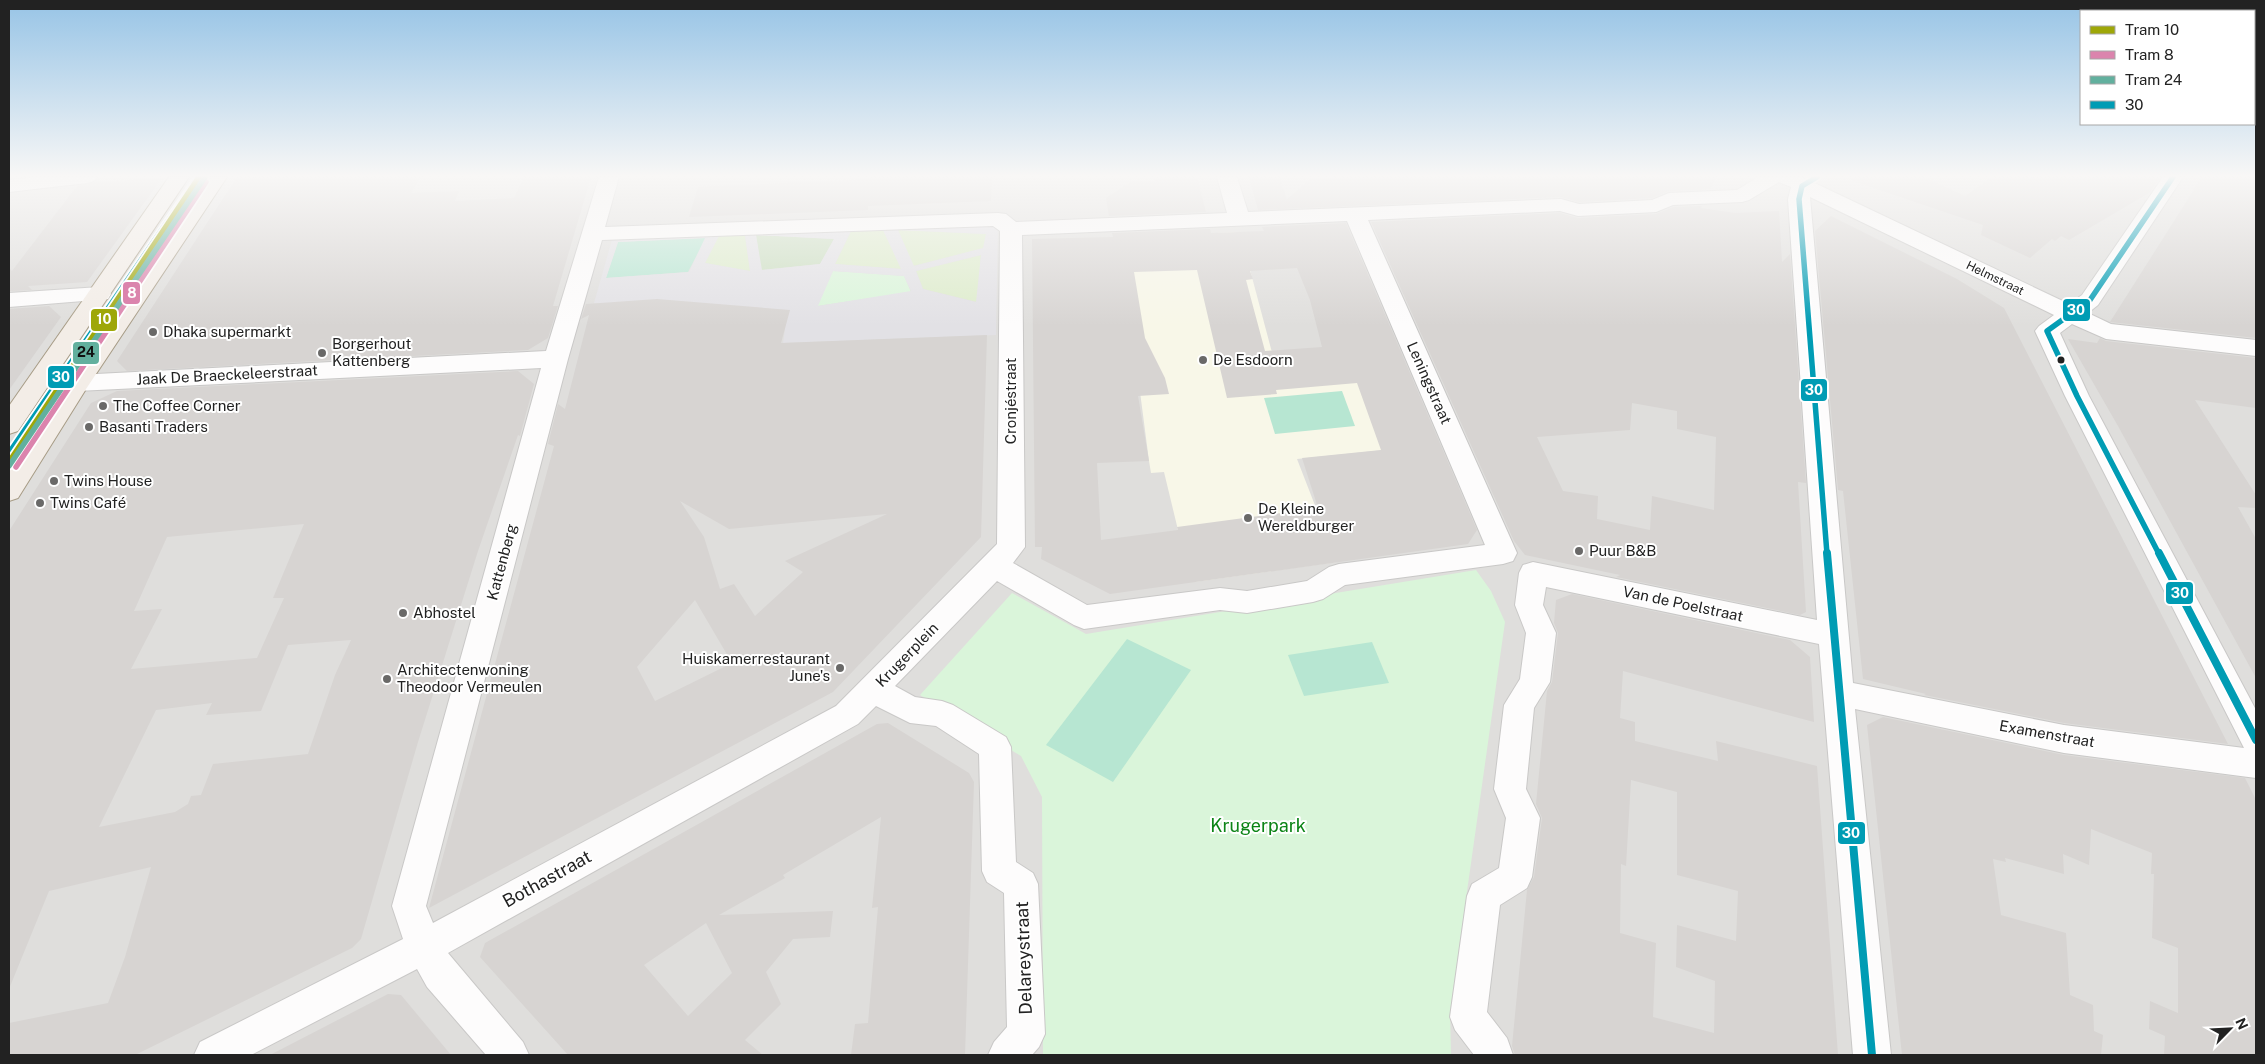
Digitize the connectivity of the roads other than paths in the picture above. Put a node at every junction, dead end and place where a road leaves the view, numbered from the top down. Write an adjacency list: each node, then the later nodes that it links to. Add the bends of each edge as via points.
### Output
1 (145, 227): 13 (main road)
2 (183, 227): 18 (main road)
3 (594, 227): 12 (street, Kattenberg)
4 (805, 227): 12 (street)
5 (1008, 227): 11 (street)
6 (1065, 227): 11 (street)
7 (1361, 227): 21 (street, Leningstraat, via 1503,552 1339,575 1313,591 1247,602 1220,599 1084,618)
8 (1801, 227): 22 (street)
9 (1895, 227): 15 (street, Helmstraat)
10 (2139, 227): 15 (street, via 2090,300)
11 (1011, 229): 21 (street, Cronjéstraat, via 1011,547)
12 (592, 234): 17 (street, Kattenberg)
13 (100, 294): 14 (street); 19 (main road)
14 (9, 300)
15 (2070, 314): 16 (street, Helmstraat, via 2106,331); 23 (street, via 2047,330 2077,396)
16 (2256, 348)
17 (556, 359): 18 (street, Jaak De Braeckeleerstraat); 30 (street, Kattenberg, via 409,906)
18 (77, 383): 20 (main road)
19 (9, 425)
20 (9, 491)
21 (994, 566): 24 (street, Krugerplein)
22 (1833, 635): 25 (street); 34 (street, Van de Poelstraat, via 1533,573 1529,606 1541,633 1534,682 1519,704 1510,789 1523,818 1515,877 1484,896 1468,1017)
23 (2226, 682): 26 (street); 27 (street)
24 (873, 689): 28 (street, Krugerplein, via 910,710 942,714); 30 (street, Bothastraat, via 847,715)
25 (1840, 692): 29 (street, Examenstraat, via 2064,739); 35 (street)
26 (2256, 696)
27 (2256, 740)
28 (995, 747): 33 (street, Delareystraat, via 999,871 1022,884 1026,1034)
29 (2256, 764)
30 (424, 947): 31 (street, Bothastraat); 32 (street, Kattenberg, via 440,974)
31 (212, 1055)
32 (510, 1055)
33 (1007, 1055)
34 (1494, 1055)
35 (1872, 1055)

